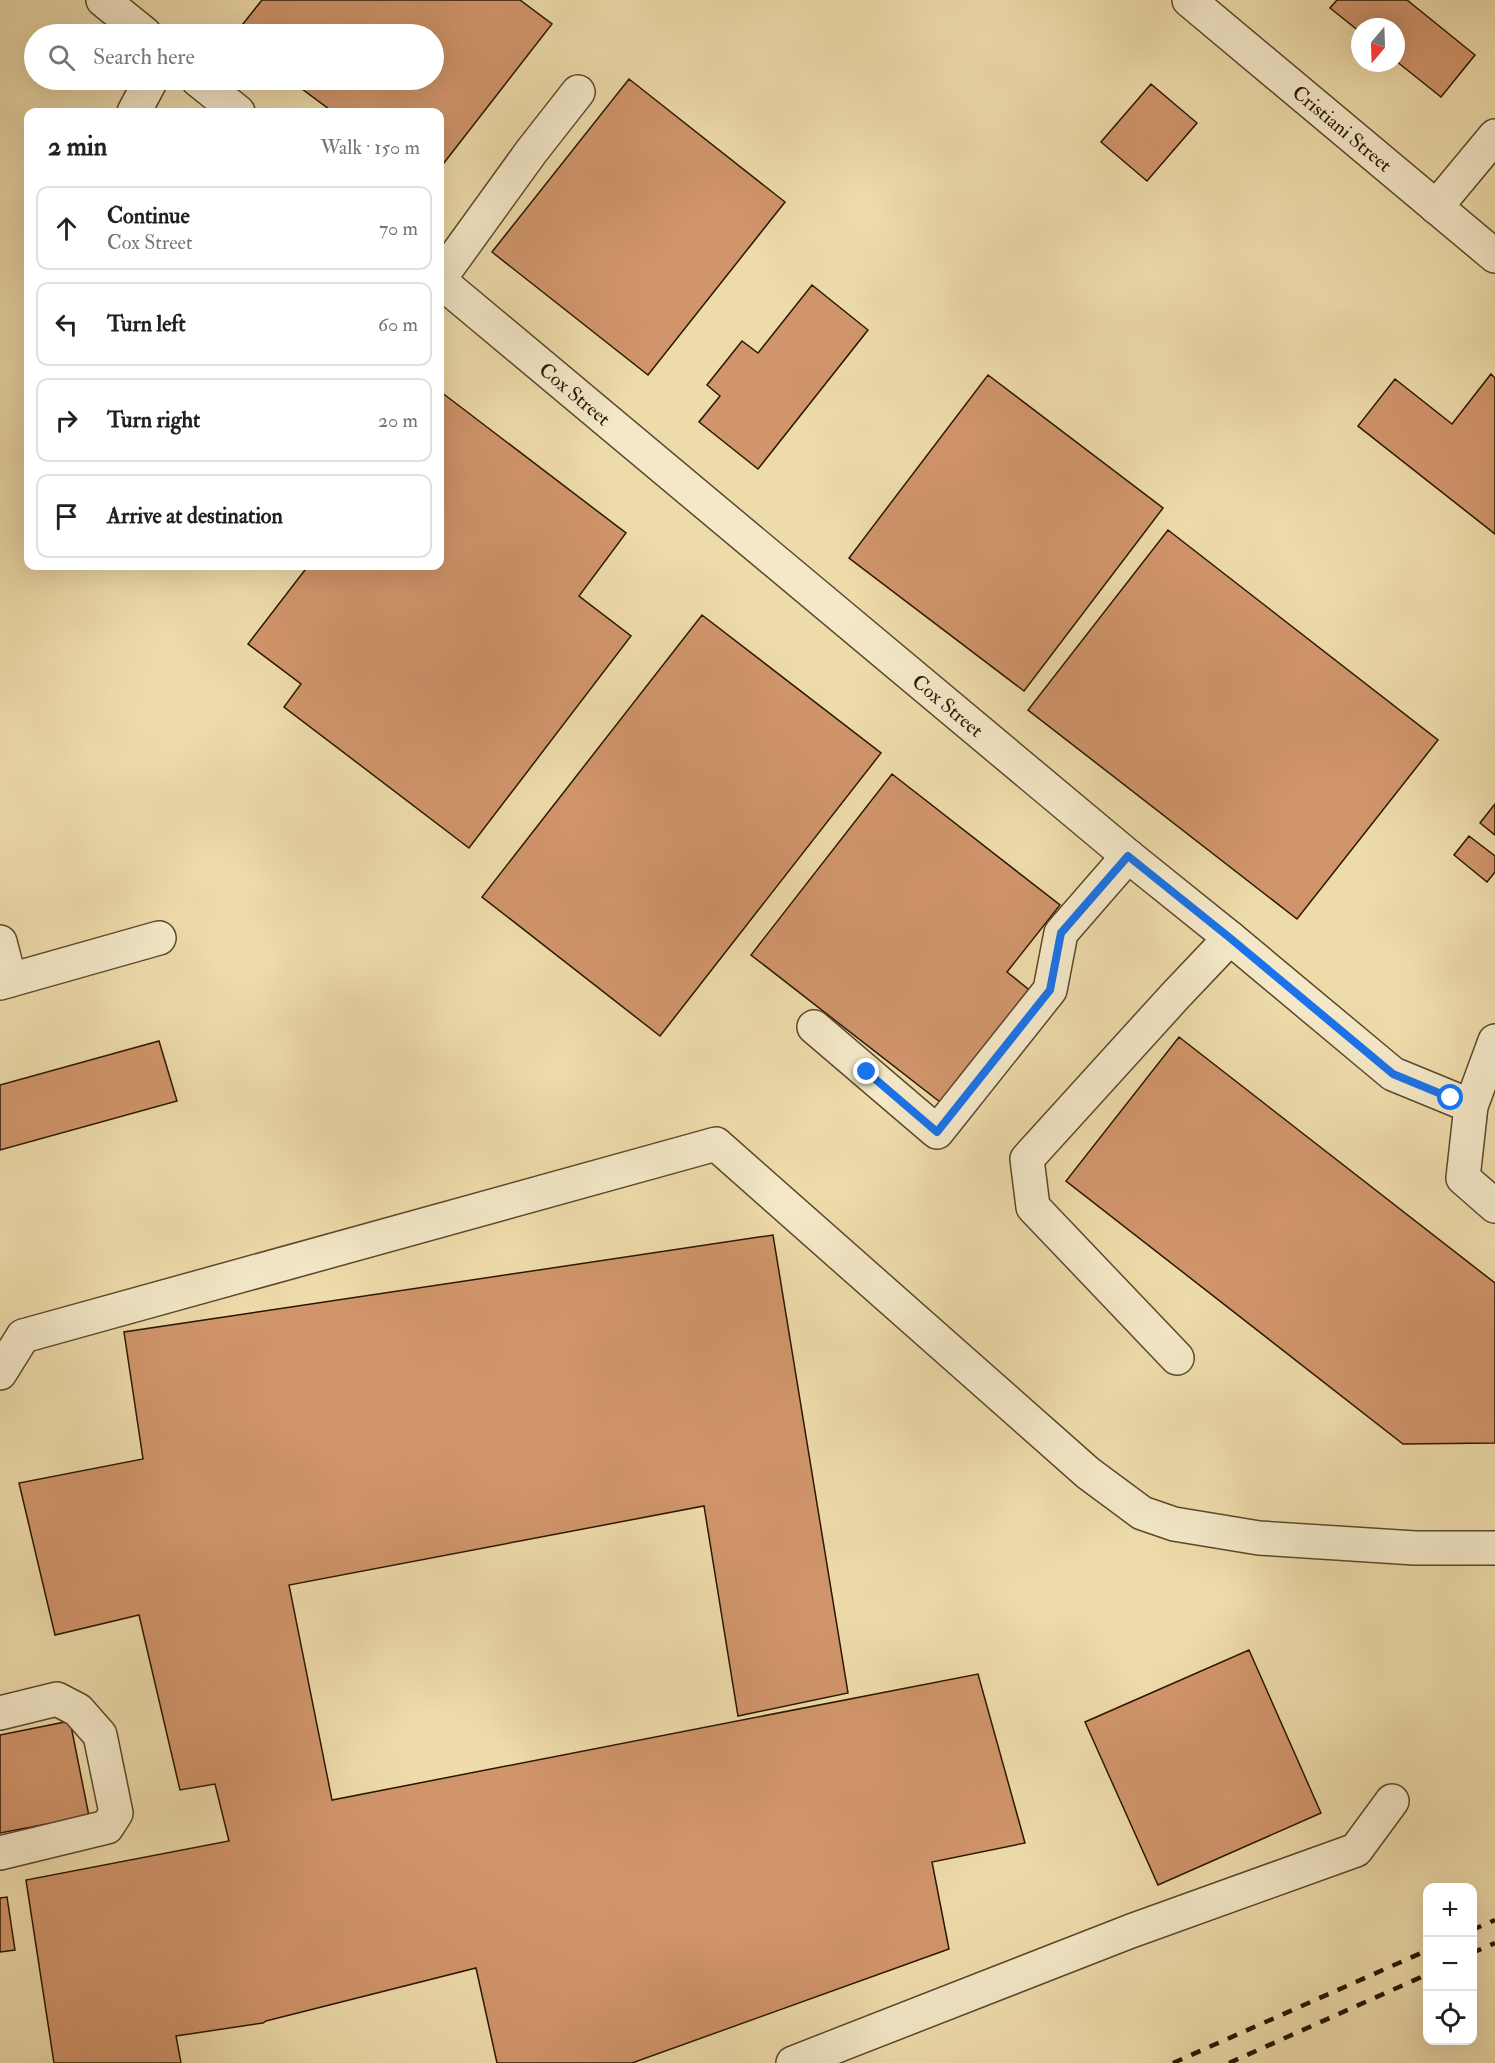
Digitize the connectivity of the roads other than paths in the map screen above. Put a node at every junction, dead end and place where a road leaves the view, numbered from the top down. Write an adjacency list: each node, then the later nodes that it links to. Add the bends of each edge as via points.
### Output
1 (103, 0): 3 (street)
2 (1189, 0): 10 (street, Cristiani Street)
3 (133, 24)
4 (146, 90): 7 (street)
5 (210, 90): 8 (street)
6 (578, 92): 12 (street)
7 (136, 108)
8 (233, 108)
9 (1495, 136): 10 (street)
10 (1436, 207): 11 (street, Cristiani Street)
11 (1495, 256)
12 (444, 273)
13 (444, 282): 14 (street, Cox Street)
14 (1128, 856): 16 (street, Cox Street); 19 (street, via 1061,933 1050,990 937,1132)
15 (159, 938): 18 (street)
16 (1230, 938): 21 (street, Cox Street, via 1393,1074); 23 (street, via 1027,1159 1033,1206)
17 (0, 942): 18 (street)
18 (5, 981)
19 (814, 1027)
20 (1495, 1041): 21 (street)
21 (1471, 1106): 22 (street, via 1463,1178)
22 (1495, 1206)
23 (1177, 1359)
24 (0, 1373): 25 (street, via 23,1336 716,1144 1088,1473 1142,1514 1174,1524 1259,1538 1415,1548)
25 (1495, 1548)
26 (0, 1713): 28 (street, via 57,1699 78,1710 100,1735 116,1813 107,1827)
27 (1392, 1801): 29 (street, via 1356,1850 1131,1931)
28 (0, 1853)
29 (794, 2063)

